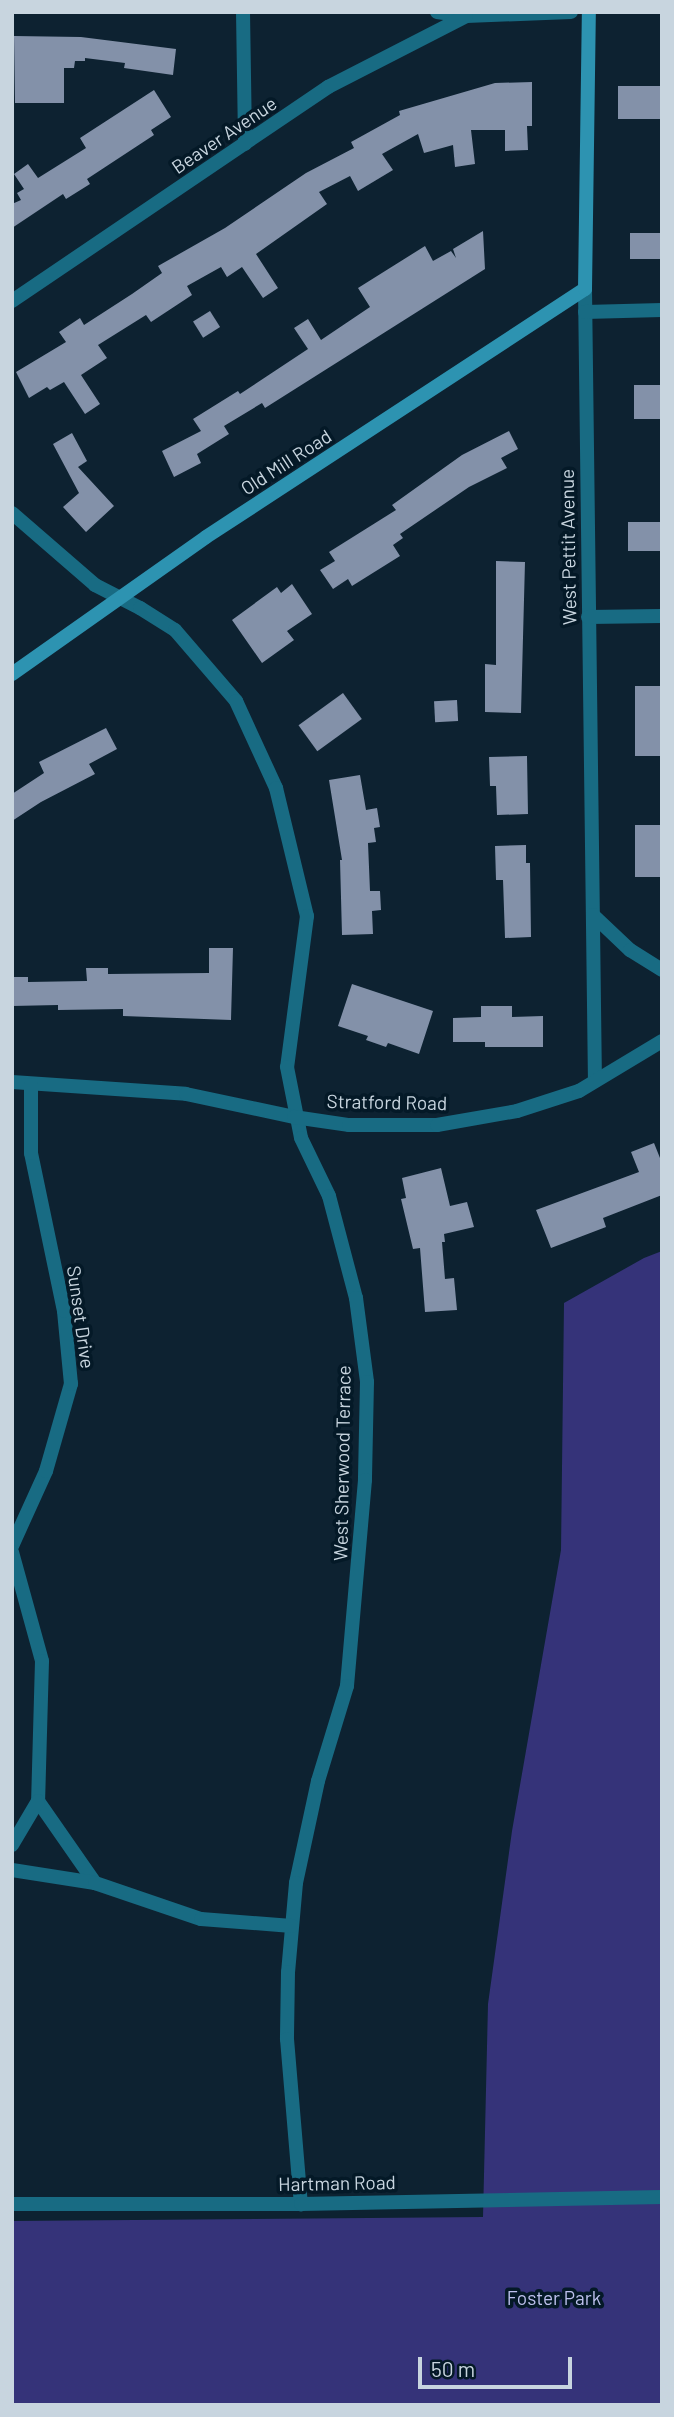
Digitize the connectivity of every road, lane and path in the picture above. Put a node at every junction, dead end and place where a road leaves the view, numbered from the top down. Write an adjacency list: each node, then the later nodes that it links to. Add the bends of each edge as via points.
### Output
1 (243, 12): 6 (street)
2 (437, 12): 5 (street)
3 (571, 12): 5 (street)
4 (589, 12): 7 (main road, West Pettit Avenue)
5 (466, 16): 6 (street, Beaver Avenue, via 328,87)
6 (245, 144): 8 (street, Beaver Avenue)
7 (585, 289): 10 (street, West Pettit Avenue); 12 (main road, Old Mill Road, via 206,537)
8 (12, 301)
9 (662, 310): 10 (street)
10 (585, 312): 14 (street, West Pettit Avenue)
11 (12, 513): 12 (street, West Sherwood Terrace, via 95,585)
12 (122, 599): 15 (main road, Old Mill Road); 22 (street, West Sherwood Terrace, via 175,630 236,701 276,788 307,916 287,1067)
13 (662, 616): 14 (street)
14 (588, 617): 16 (street, West Pettit Avenue)
15 (12, 674)
16 (593, 915): 17 (street, via 629,950); 19 (street, West Pettit Avenue)
17 (662, 970)
18 (662, 1041): 19 (street, Stratford Road)
19 (595, 1081): 22 (street, Stratford Road, via 579,1091 517,1111 438,1125 349,1125)
20 (12, 1082): 21 (street, Stratford Road)
21 (31, 1085): 22 (street, Stratford Road, via 186,1094); 23 (street, Sunset Drive, via 31,1153 64,1311 71,1384 46,1471)
22 (295, 1117): 29 (street, West Sherwood Terrace, via 329,1196 356,1298 367,1382 364,1492 347,1686 318,1781 296,1883)
23 (12, 1546)
24 (12, 1552): 25 (street, via 42,1661)
25 (38, 1801): 26 (street); 28 (street)
26 (12, 1844)
27 (12, 1870): 28 (street)
28 (95, 1883): 29 (street, via 201,1919)
29 (292, 1926): 32 (street, West Sherwood Terrace, via 287,2039)
30 (662, 2197): 32 (street, Hartman Road)
31 (12, 2204): 32 (street, Hartman Road)
32 (301, 2204)

